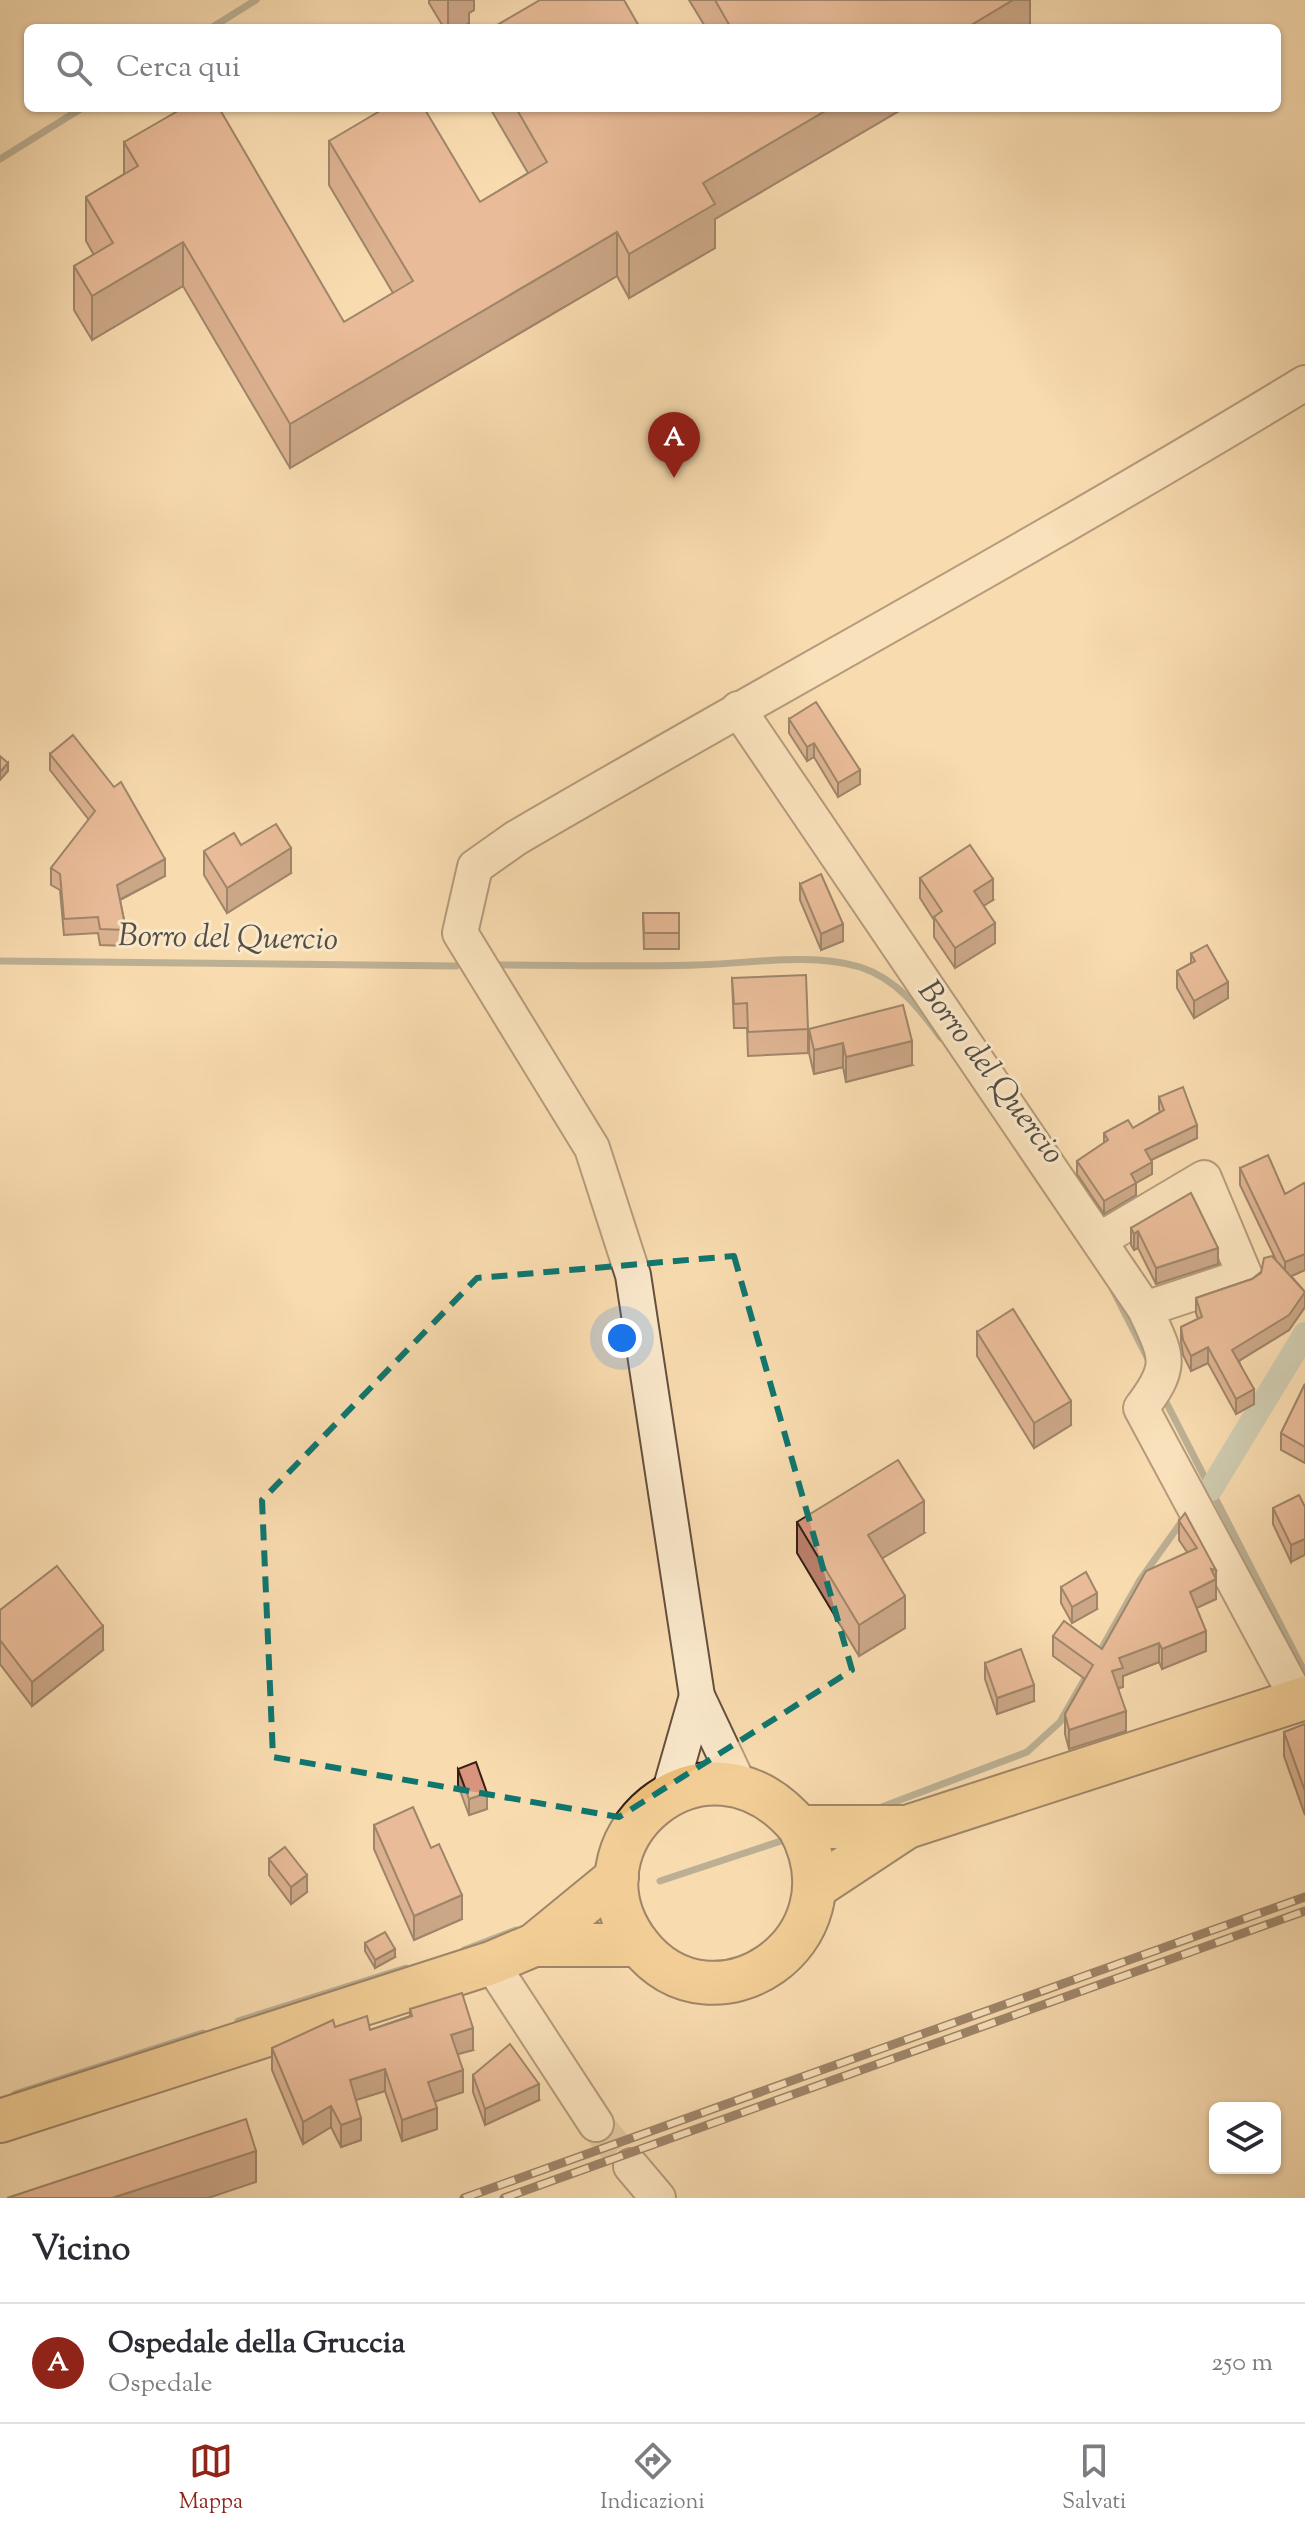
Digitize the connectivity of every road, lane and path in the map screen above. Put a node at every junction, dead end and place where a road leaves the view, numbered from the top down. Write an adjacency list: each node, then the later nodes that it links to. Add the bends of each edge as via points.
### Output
1 (1305, 383): 2 (street, via 1147,479)
2 (738, 709): 3 (street); 5 (street, via 475,867 460,933 592,1148 633,1275)
3 (1101, 1239): 4 (street); 4 (street, via 1204,1178 1245,1276)
4 (1145, 1309): 6 (street, via 1164,1352 1163,1380 1141,1408)
5 (697, 1696): 7 (street); 8 (street)
6 (1302, 1699): 10 (main road)
7 (739, 1785): 8 (main road, via 714,1782); 9 (main road, via 761,1793)
8 (669, 1794): 11 (main road, via 633,1828)
9 (799, 1827): 10 (main road); 12 (main road, via 814,1862)
10 (907, 1827): 12 (main road)
11 (617, 1877): 13 (main road); 14 (main road, via 618,1899)
12 (816, 1887): 14 (main road, via 799,1938 758,1973 701,1981 674,1973)
13 (534, 1945): 14 (main road); 15 (main road)
14 (639, 1945)
15 (491, 1963): 16 (main road); 17 (street)
16 (0, 2121)
17 (596, 2124)
18 (631, 2166): 19 (street)
19 (658, 2198)

